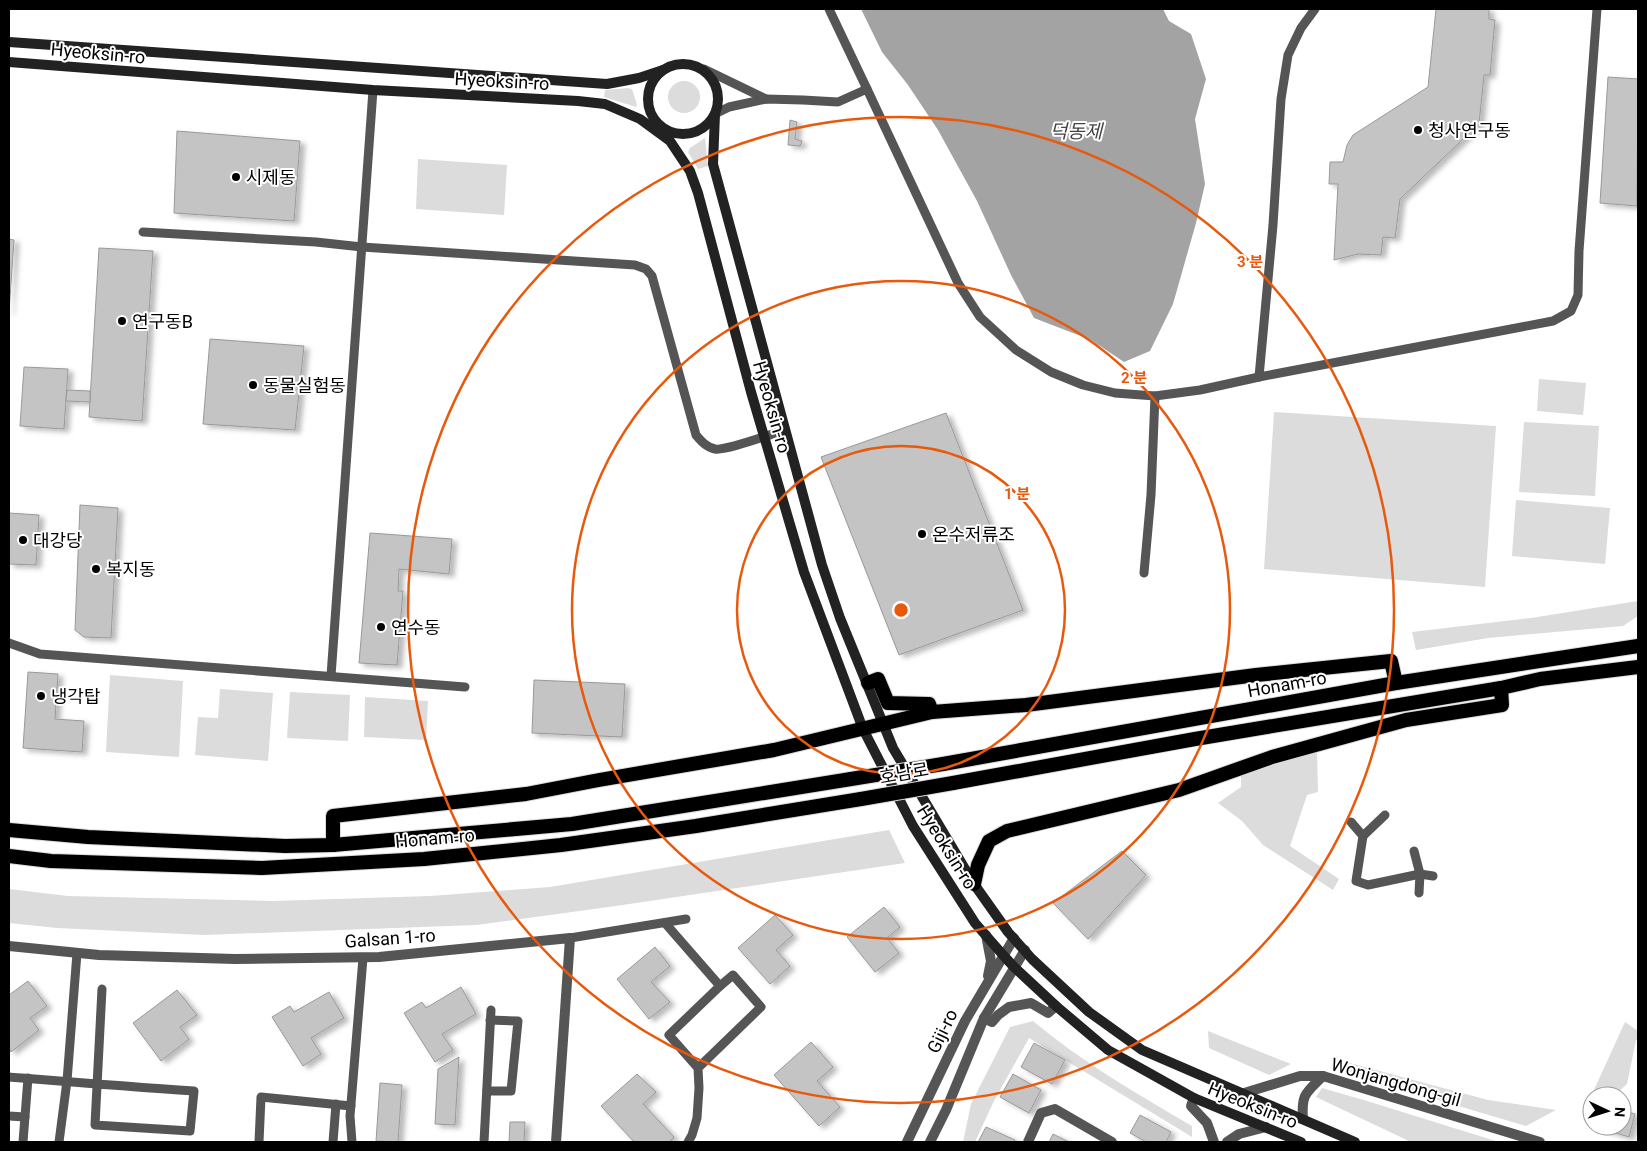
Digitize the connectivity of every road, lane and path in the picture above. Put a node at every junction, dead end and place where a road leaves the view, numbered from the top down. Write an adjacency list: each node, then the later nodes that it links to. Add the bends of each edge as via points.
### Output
1 (829, 9): 9 (lane)
2 (1316, 9): 16 (lane, via 1301,28 1288,55 1281,99)
3 (1598, 9): 16 (lane, via 1578,295 1571,311 1553,321)
4 (9, 42): 6 (main road, Hyeoksin-ro, via 608,84)
5 (9, 62): 8 (main road, Hyeoksin-ro)
6 (663, 70): 7 (main road, Hyeoksin-ro, via 682,63); 12 (main road, via 648,91)
7 (704, 70): 10 (lane); 11 (main road, Hyeoksin-ro, via 717,88 719,99)
8 (373, 90): 12 (main road, Hyeoksin-ro, via 605,104); 15 (lane)
9 (868, 90): 10 (lane, via 838,102); 17 (lane, via 958,283 980,317 1016,350 1051,372 1115,393)
10 (766, 99): 11 (lane, via 729,107)
11 (715, 114): 13 (main road, via 695,132); 18 (main road, Hyeoksin-ro, via 713,164)
12 (655, 125): 13 (main road, Hyeoksin-ro)
13 (672, 137): 19 (main road, Hyeoksin-ro, via 698,193)
14 (143, 232): 15 (lane)
15 (362, 247): 19 (lane, via 636,265 646,269 652,276 696,435 706,446 716,450); 24 (lane)
16 (1259, 377): 17 (lane)
17 (1155, 396): 20 (lane)
18 (785, 430): 19 (lane); 25 (main road, Hyeoksin-ro, via 822,565)
19 (764, 436): 31 (main road, Hyeoksin-ro, via 804,572)
20 (1144, 573)
21 (9, 643): 24 (lane, via 40,654)
22 (1638, 646): 26 (highway, Honam-ro)
23 (1638, 667): 28 (highway, via 1540,679)
24 (331, 676): 27 (lane)
25 (868, 683): 29 (highway, via 878,679 888,703 929,704); 30 (main road, Hyeoksin-ro)
26 (1396, 684): 29 (highway, via 1391,662 1256,675 1026,705); 32 (highway, Honam-ro)
27 (464, 688)
28 (1501, 688): 34 (highway, 호남로, bridge); 44 (highway, via 1502,705 1406,720 1272,757 1179,790 1007,831 989,841)
29 (932, 712): 30 (highway)
30 (882, 723): 31 (highway); 44 (main road, Hyeoksin-ro, via 893,748)
31 (863, 729): 39 (highway, via 774,750 526,794 333,816); 48 (main road, Hyeoksin-ro, via 913,826)
32 (942, 764): 33 (highway, 호남로, bridge)
33 (851, 779): 39 (highway, Honam-ro, via 572,824)
34 (861, 799): 41 (highway, Honam-ro, via 686,828 424,859 262,868 51,861)
35 (1385, 815): 38 (lane)
36 (1351, 822): 38 (lane)
37 (9, 830): 39 (highway, Honam-ro, via 88,838 285,846)
38 (1362, 836): 42 (lane, via 1356,881 1368,885)
39 (333, 844)
40 (1414, 852): 42 (lane)
41 (9, 856)
42 (1420, 874): 43 (lane); 45 (lane)
43 (1433, 876)
44 (974, 884): 50 (main road, Hyeoksin-ro)
45 (1419, 893)
46 (686, 919): 47 (lane)
47 (665, 923): 49 (lane); 58 (lane)
48 (986, 935): 54 (main road, Hyeoksin-ro); 57 (street, via 991,961)
49 (570, 938): 55 (street, Galsan 1-ro); 85 (street)
50 (1014, 938): 52 (main road, Hyeoksin-ro); 54 (street, Giji-ro)
51 (9, 946): 53 (street, Galsan 1-ro)
52 (1025, 950): 56 (street, Giji-ro); 71 (main road, Hyeoksin-ro, via 1089,1012 1142,1050)
53 (77, 954): 55 (street, Galsan 1-ro, via 235,959); 68 (lane)
54 (1003, 955): 56 (main road, Hyeoksin-ro); 57 (street, Giji-ro)
55 (363, 958): 74 (lane)
56 (1014, 968): 60 (main road, Hyeoksin-ro); 62 (street, Giji-ro)
57 (986, 983): 87 (street, Giji-ro)
58 (720, 986): 64 (lane, via 669,1035); 64 (lane, via 733,975 761,1007)
59 (102, 990): 69 (lane)
60 (1056, 1006): 62 (street, via 1048,1013 1031,1003 1009,1008 992,1022); 72 (main road, Hyeoksin-ro, via 1108,1050)
61 (491, 1010): 63 (lane)
62 (984, 1018): 88 (street, Giji-ro)
63 (490, 1020): 70 (lane); 70 (lane, via 518,1021 511,1091)
64 (698, 1068): 86 (lane, via 697,1118)
65 (1323, 1076): 71 (street, Wonjangdong-gil, via 1300,1076); 77 (street, via 1305,1094); 95 (street, Wonjangdong-gil)
66 (9, 1077): 67 (lane)
67 (28, 1078): 68 (lane); 76 (lane)
68 (67, 1082): 69 (lane); 80 (lane)
69 (97, 1084): 69 (lane, via 95,1125 190,1131 194,1091)
70 (487, 1091): 84 (lane)
71 (1242, 1094): 77 (main road, Hyeoksin-ro)
72 (1194, 1098): 78 (main road, Hyeoksin-ro); 91 (street, via 1191,1106 1207,1124)
73 (336, 1104): 74 (lane); 81 (lane, via 261,1098); 82 (lane)
74 (351, 1106): 83 (lane)
75 (9, 1116): 76 (lane)
76 (25, 1117): 79 (lane)
77 (1303, 1119): 94 (main road, Hyeoksin-ro)
78 (1266, 1127): 92 (street, via 1239,1134); 93 (main road, Hyeoksin-ro)
79 (23, 1142)
80 (59, 1142)
81 (259, 1142)
82 (333, 1142)
83 (352, 1142)
84 (484, 1142)
85 (556, 1142)
86 (688, 1142)
87 (907, 1142)
88 (930, 1142)
89 (1028, 1142): 90 (street, via 1042,1113 1054,1109)
90 (1112, 1142)
91 (1214, 1142)
92 (1226, 1142)
93 (1301, 1142)
94 (1355, 1142)
95 (1540, 1142)

